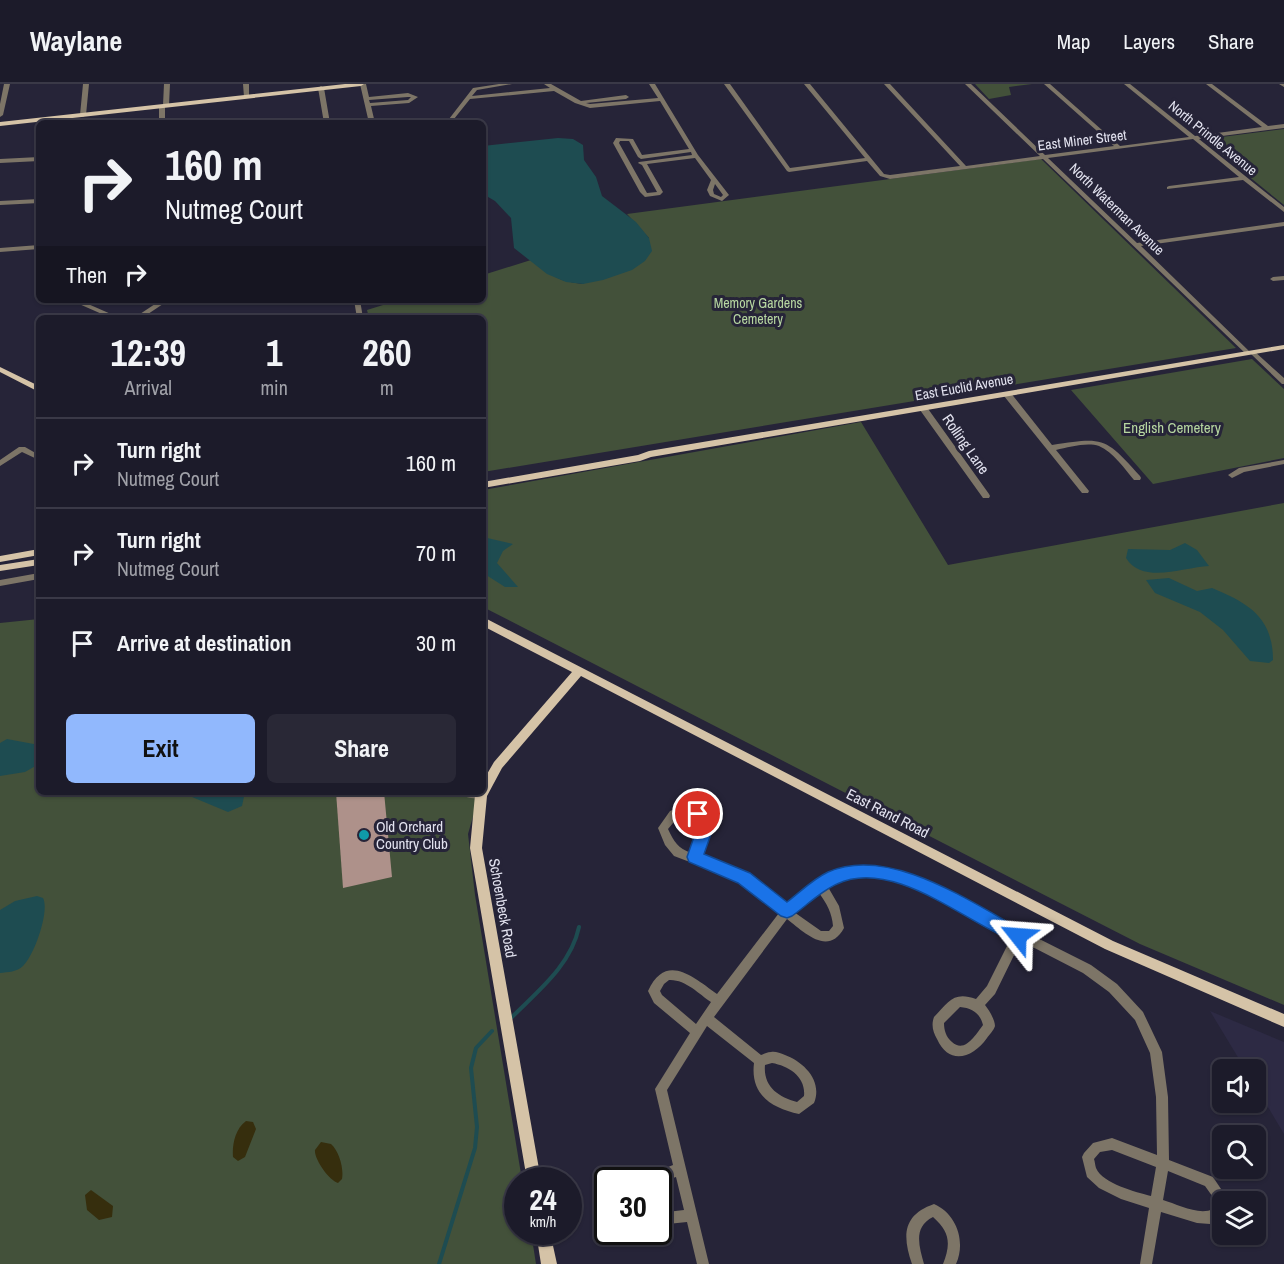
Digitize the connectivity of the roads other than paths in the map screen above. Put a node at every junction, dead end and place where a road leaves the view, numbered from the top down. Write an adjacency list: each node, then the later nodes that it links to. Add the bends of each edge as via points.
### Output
1 (7, 84): 23 (street)
2 (86, 84): 24 (street)
3 (167, 84): 22 (street)
4 (246, 84): 19 (street)
5 (362, 84): 16 (main road); 21 (street)
6 (509, 84): 20 (street, via 475,89)
7 (547, 84): 17 (street)
8 (652, 84): 18 (street)
9 (728, 84): 42 (street, via 789,170)
10 (807, 84): 42 (street)
11 (887, 84): 46 (street)
12 (968, 84): 40 (street, North Waterman Avenue)
13 (1047, 84): 37 (street)
14 (1127, 84): 36 (street, North Prindle Avenue)
15 (1209, 84): 35 (street)
16 (323, 87): 19 (main road); 28 (street)
17 (555, 89): 18 (street, via 596,107); 20 (street)
18 (660, 96): 38 (street)
19 (247, 97): 22 (main road)
20 (467, 98): 32 (street)
21 (367, 102): 21 (street, via 409,100 415,97 408,95); 29 (street)
22 (164, 106): 24 (main road); 27 (street)
23 (0, 115)
24 (83, 115): 26 (main road)
25 (36, 120): 33 (main road)
26 (37, 120)
27 (162, 120)
28 (327, 120)
29 (371, 120)
30 (425, 120): 31 (street)
31 (447, 120)
32 (451, 120)
33 (0, 124)
34 (1284, 126): 35 (street, East Miner Street)
35 (1268, 129): 36 (street, East Miner Street)
36 (1195, 138): 37 (street, East Miner Street); 47 (street, North Prindle Avenue)
37 (1119, 148): 40 (street, East Miner Street)
38 (692, 150): 39 (street); 43 (street)
39 (696, 156): 43 (street); 48 (street)
40 (1045, 157): 46 (street, East Miner Street); 54 (street, North Waterman Avenue)
41 (36, 159): 44 (street)
42 (869, 159): 46 (street, East Miner Street, via 882,175 891,177)
43 (643, 160): 45 (street); 45 (street, via 631,140 622,138 616,143); 45 (street, via 658,194 645,195)
44 (0, 161)
45 (628, 162)
46 (964, 167)
47 (1243, 178): 49 (street); 52 (street, North Prindle Avenue)
48 (713, 182)
49 (1169, 188)
50 (36, 201): 51 (street)
51 (0, 203)
52 (1284, 210)
53 (1284, 224): 54 (street)
54 (1137, 245): 64 (street, North Waterman Avenue)
55 (36, 247): 56 (street)
56 (0, 250)
57 (1284, 278): 58 (street)
58 (1274, 279)
59 (80, 303): 61 (street)
60 (161, 303): 62 (street)
61 (110, 315)
62 (142, 315)
63 (1284, 347): 64 (main road, East Euclid Avenue)
64 (1250, 353): 66 (street, North Waterman Avenue); 68 (main road, East Euclid Avenue)
65 (0, 369): 67 (main road)
66 (1284, 382)
67 (36, 387)
68 (1007, 393): 69 (main road, East Euclid Avenue); 70 (street)
69 (923, 408): 71 (main road, East Euclid Avenue); 80 (street, Rolling Lane)
70 (1051, 448): 77 (street, via 1092,441 1104,443); 79 (street)
71 (650, 454): 76 (main road, East Euclid Avenue, via 641,452); 78 (main road, East Euclid Avenue)
72 (36, 456): 74 (street, via 22,449)
73 (1284, 462): 75 (street)
74 (0, 464)
75 (1232, 475)
76 (486, 478)
77 (1137, 478)
78 (486, 484)
79 (1085, 491)
80 (986, 496)
81 (36, 553): 82 (main road)
82 (0, 559)
83 (36, 562): 84 (main road)
84 (0, 568)
85 (36, 577): 86 (street)
86 (0, 583)
87 (486, 623): 88 (main road, East Rand Road)
88 (578, 672): 89 (main road, Schoenbeck Road, via 498,765); 98 (main road, East Rand Road, via 1100,940)
89 (486, 786)
90 (481, 795): 102 (main road, Schoenbeck Road, via 476,848)
91 (695, 857): 91 (street, via 704,831 698,814 685,809 674,814 663,828 678,853); 93 (street, via 744,878)
92 (820, 886): 93 (street); 93 (street, via 837,913 839,928 831,936 819,936); 94 (street, via 831,878 858,871 892,874 928,888)
93 (787, 911): 95 (street)
94 (1018, 936): 96 (street, via 991,990); 101 (street, via 1087,969 1113,988 1139,1016 1156,1052 1162,1097)
95 (718, 1001): 97 (street); 99 (street, via 677,974 666,974 659,980 654,991 657,999)
96 (978, 1005): 96 (street, via 958,1000 938,1021 937,1031 952,1050 973,1047 988,1026)
97 (706, 1018): 99 (street); 100 (street)
98 (1284, 1021)
99 (697, 1032): 103 (street, via 661,1089)
100 (760, 1061): 100 (street, via 760,1086 784,1106 799,1108 810,1099 813,1088 807,1076 784,1058)
101 (1162, 1164): 105 (street); 105 (street, via 1209,1181 1221,1198 1219,1213 1210,1218 1197,1217); 105 (street, via 1112,1144 1097,1147 1088,1157 1091,1173 1103,1184)
102 (532, 1167)
103 (680, 1169): 104 (street); 106 (street)
104 (672, 1172)
105 (1156, 1203): 113 (street)
106 (691, 1215): 107 (street); 110 (street)
107 (672, 1217)
108 (545, 1245): 109 (main road)
109 (549, 1264)
110 (703, 1264)
111 (918, 1264): 112 (street, via 912,1236 915,1221 934,1210 945,1217 954,1236 955,1256)
112 (949, 1264)
113 (1146, 1264)

